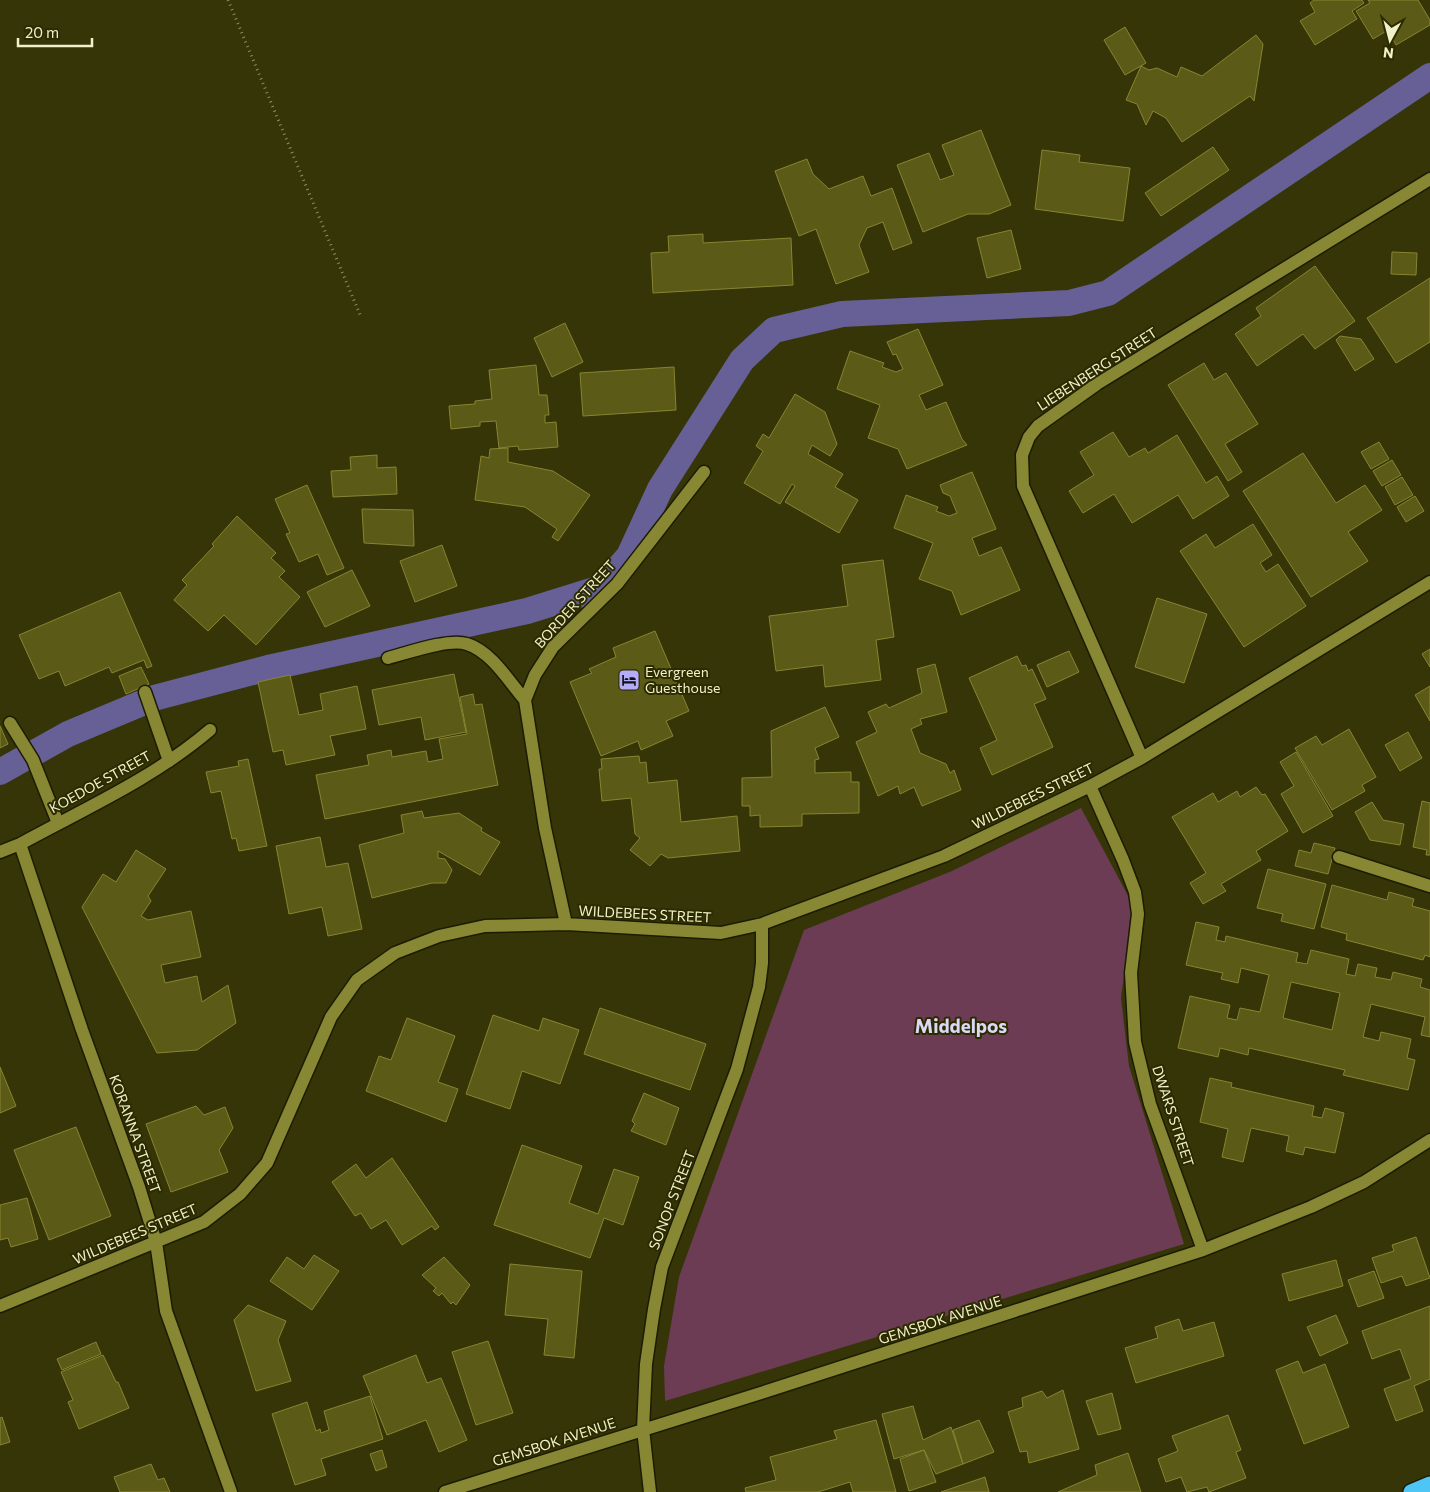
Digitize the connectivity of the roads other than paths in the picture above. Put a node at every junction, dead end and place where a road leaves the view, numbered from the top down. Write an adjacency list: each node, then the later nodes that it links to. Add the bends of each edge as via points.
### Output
1 (1430, 179): 9 (street, LIEBENBERG STREET, via 1097,384 1038,426 1024,447 1021,464 1023,486)
2 (704, 472): 6 (street, BORDER STREET, via 617,584 553,647 535,675)
3 (1430, 582): 9 (street, WILDEBEES STREET)
4 (388, 658): 6 (street, via 445,644 466,643 494,663)
5 (145, 692): 10 (street)
6 (525, 700): 17 (street, via 545,828)
7 (10, 724): 12 (street, via 33,760)
8 (210, 730): 10 (street, KOEDOE STREET)
9 (1142, 758): 11 (street, WILDEBEES STREET)
10 (169, 761): 12 (street, KOEDOE STREET)
11 (1090, 786): 18 (street, WILDEBEES STREET, via 944,856); 21 (street, DWARS STREET, via 1135,892 1138,914 1131,973 1135,1042 1150,1104)
12 (58, 823): 13 (street, KOEDOE STREET)
13 (20, 844): 14 (street, KOEDOE STREET); 20 (street, KORANNA STREET)
14 (0, 852)
15 (1340, 857): 16 (street)
16 (1430, 886)
17 (566, 924): 18 (street, WILDEBEES STREET, via 722,933); 20 (street, WILDEBEES STREET, via 485,926 439,936 395,953 357,980 331,1017 267,1163 240,1194 204,1222)
18 (762, 924): 23 (street, SONOP STREET, via 760,987 737,1069 662,1267 646,1364)
19 (1430, 1140): 21 (street, GEMSBOK AVENUE, via 1364,1182)
20 (156, 1242): 22 (street, WILDEBEES STREET); 25 (street, KORANNA STREET, via 166,1311)
21 (1203, 1250): 23 (street, GEMSBOK AVENUE)
22 (0, 1306)
23 (643, 1429): 26 (street, GEMSBOK AVENUE); 27 (street, SONOP STREET)
24 (1430, 1484): 28 (highway)
25 (231, 1492)
26 (445, 1492)
27 (650, 1492)
28 (1411, 1492)

